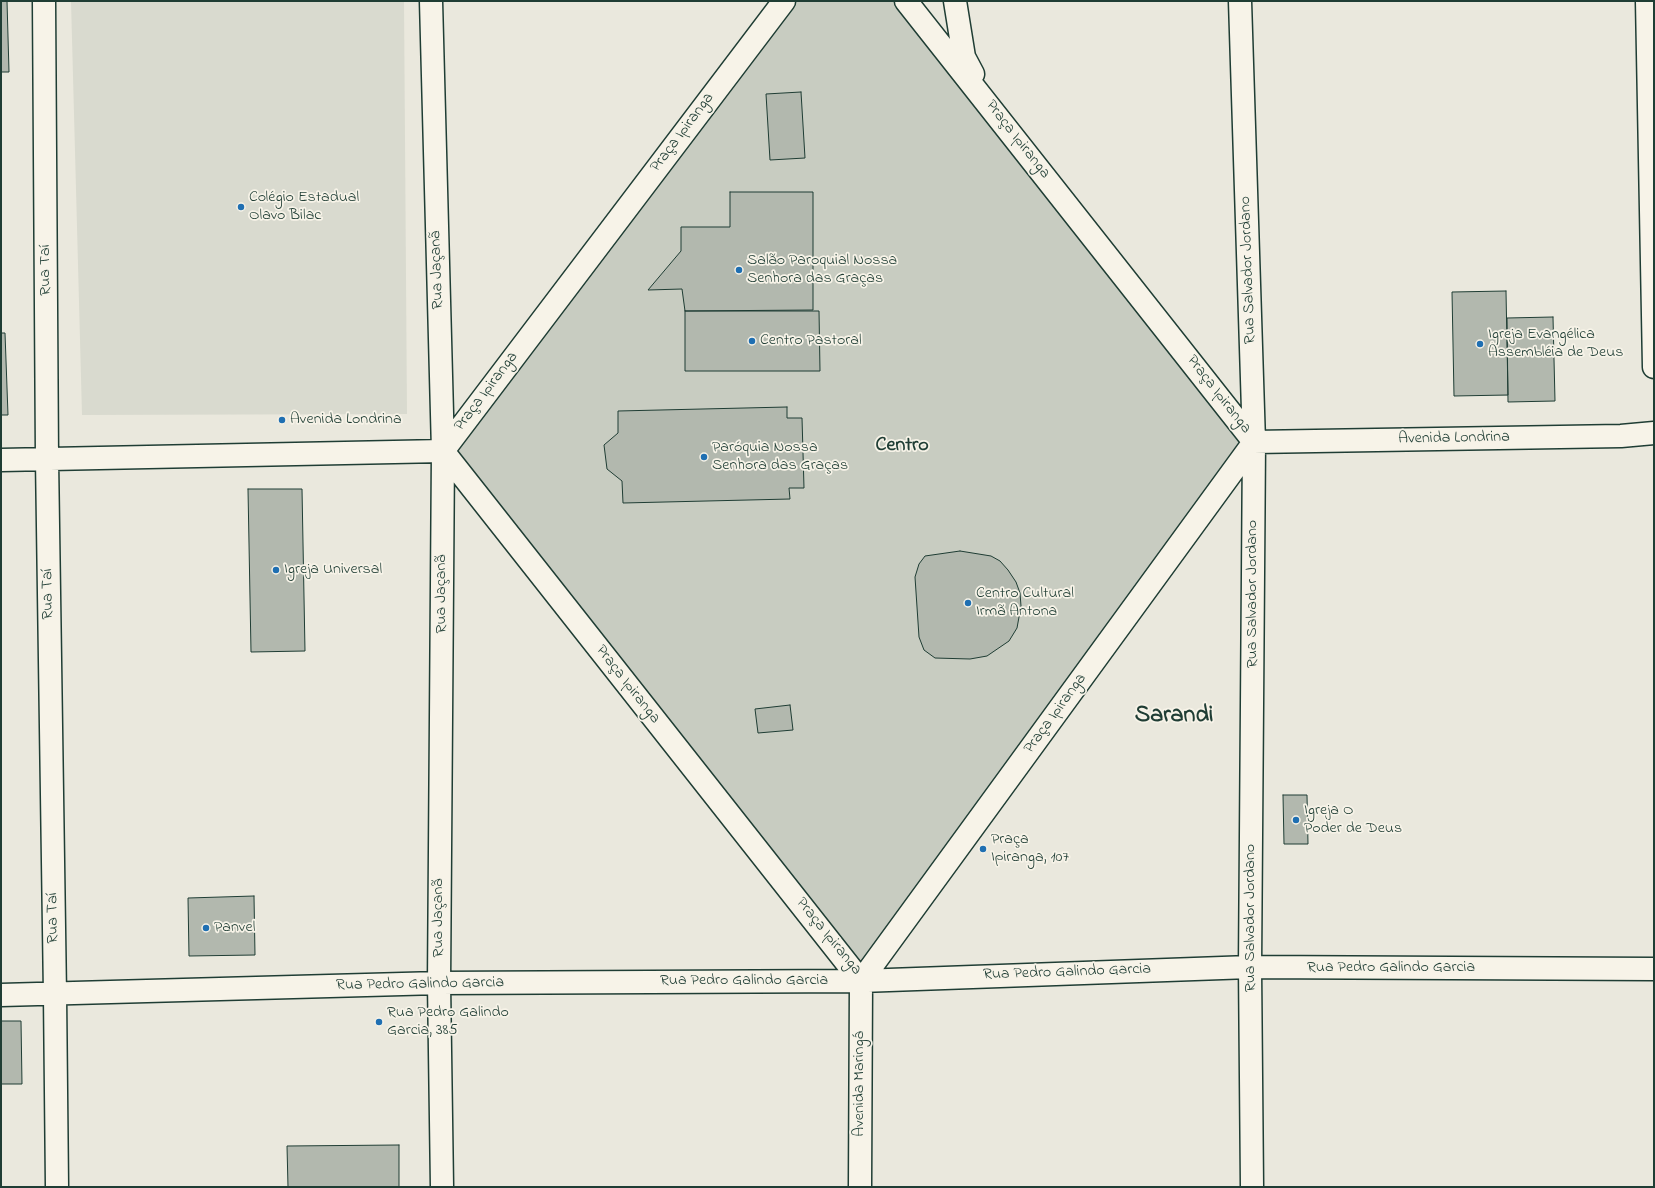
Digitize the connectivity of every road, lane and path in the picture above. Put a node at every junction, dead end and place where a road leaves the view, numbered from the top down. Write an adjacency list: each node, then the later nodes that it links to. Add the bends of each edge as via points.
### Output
1 (44, 1): 13 (street, Rua Taí)
2 (431, 1): 12 (street, Rua Jaçanã)
3 (784, 1): 12 (street, Praça Ipiranga)
4 (906, 1): 8 (street, Praça Ipiranga)
5 (955, 1): 8 (street, via 964,57)
6 (1240, 1): 11 (street, Rua Salvador Jordano)
7 (1647, 1): 9 (street)
8 (993, 110): 11 (street, Praça Ipiranga)
9 (1654, 367)
10 (1654, 433): 11 (street, Avenida Londrina, via 1620,436)
11 (1254, 442): 15 (street, Rua Salvador Jordano); 17 (street, Praça Ipiranga)
12 (443, 450): 13 (street); 17 (street, Praça Ipiranga); 18 (street, Rua Jaçanã)
13 (47, 459): 14 (street); 20 (street, Rua Taí)
14 (1, 460)
15 (1250, 967): 16 (street, Rua Pedro Galindo Garcia); 17 (street, Rua Pedro Galindo Garcia); 24 (street, Rua Salvador Jordano)
16 (1654, 969)
17 (861, 981): 18 (street, Rua Pedro Galindo Garcia); 23 (street, Avenida Maringá)
18 (439, 983): 20 (street, Rua Pedro Galindo Garcia); 22 (street, Rua Jaçanã)
19 (1, 995): 20 (street, Rua Pedro Galindo Garcia)
20 (55, 995): 21 (street, Rua Taí)
21 (57, 1187)
22 (442, 1187)
23 (860, 1187)
24 (1252, 1187)

